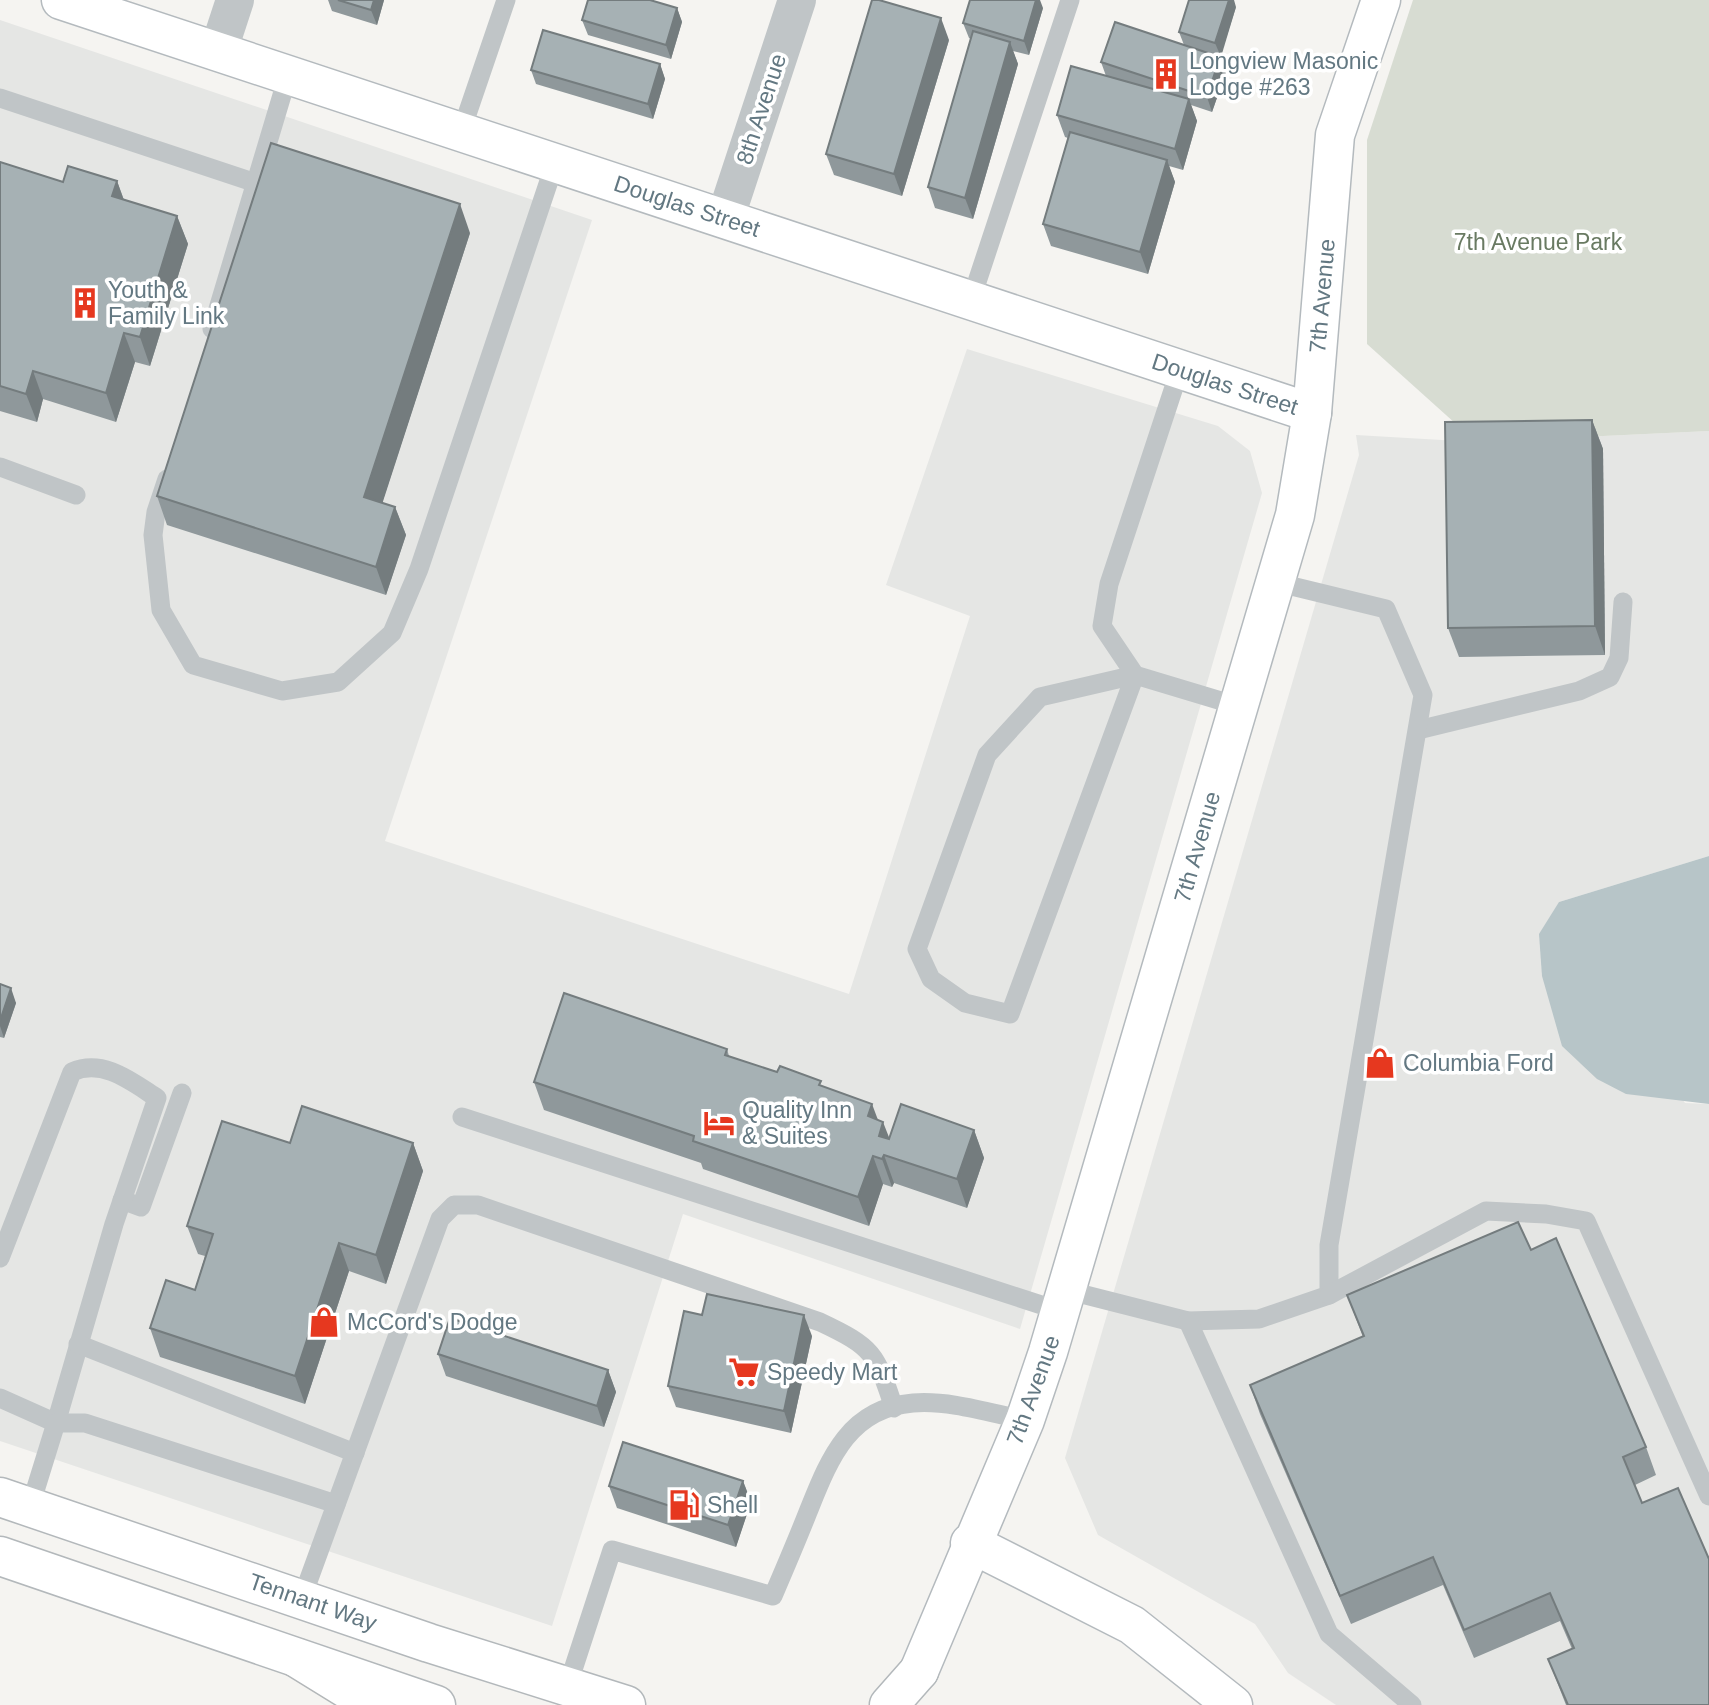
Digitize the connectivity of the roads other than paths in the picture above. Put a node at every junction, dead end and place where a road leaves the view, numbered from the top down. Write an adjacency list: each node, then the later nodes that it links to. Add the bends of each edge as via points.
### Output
1 (61, 0): 7 (main road, Douglas Street)
2 (235, 0): 7 (street)
3 (506, 0): 10 (lane)
4 (797, 0): 13 (street, 8th Avenue)
5 (1070, 0): 14 (lane)
6 (1381, 0): 17 (main road, 7th Avenue, via 1335,135)
7 (218, 52): 8 (main road, Douglas Street)
8 (288, 75): 10 (main road, Douglas Street); 12 (lane)
9 (0, 98): 12 (lane)
10 (461, 132): 11 (main road, Douglas Street)
11 (555, 163): 13 (main road, Douglas Street); 18 (lane, via 419,569 392,633 338,682 282,691 194,665 161,610 153,535)
12 (256, 183): 15 (lane)
13 (725, 219): 14 (main road, Douglas Street)
14 (971, 300): 16 (main road, Douglas Street)
15 (205, 352)
16 (1180, 369): 17 (main road, Douglas Street); 23 (lane, via 1109,584 1102,626)
17 (1312, 413): 21 (main road, 7th Avenue, via 1295,515)
18 (174, 455)
19 (0, 467): 20 (lane)
20 (76, 495)
21 (1275, 582): 24 (main road, 7th Avenue); 25 (lane, via 1386,609 1423,695)
22 (1623, 602): 25 (lane, via 1619,658 1610,677 1579,691)
23 (1135, 675): 23 (lane, via 1040,696 987,755 917,949 930,979 965,1003 1010,1014); 24 (lane)
24 (1238, 706): 31 (main road, 7th Avenue)
25 (1418, 730): 30 (lane, via 1329,1245)
26 (182, 1093): 28 (lane, via 141,1207)
27 (462, 1117): 31 (lane)
28 (122, 1200): 29 (lane, via 157,1098 120,1075 98,1067 81,1068 72,1072); 33 (lane)
29 (0, 1258)
30 (1329, 1295): 32 (lane, via 1259,1319); 39 (lane, via 1486,1210 1586,1221)
31 (1063, 1300): 32 (lane); 36 (main road, 7th Avenue)
32 (1188, 1321): 53 (lane, via 1329,1634)
33 (78, 1344): 37 (lane); 38 (lane)
34 (0, 1398): 37 (lane)
35 (894, 1408): 36 (lane, via 913,1403 946,1405); 38 (lane, via 879,1363 860,1341 820,1322 478,1205 454,1205 440,1219); 46 (lane, via 880,1411 852,1429 831,1455 774,1597 612,1549)
36 (1025, 1420): 42 (main road, 7th Avenue)
37 (56, 1423): 40 (lane); 41 (lane, via 85,1423)
38 (355, 1453): 41 (lane)
39 (1709, 1496)
40 (15, 1502): 44 (main road, Tennant Way)
41 (336, 1504): 44 (lane)
42 (970, 1543): 47 (main road, 7th Avenue); 52 (main road, via 1132,1625)
43 (0, 1556): 45 (main road)
44 (302, 1598): 46 (main road, Tennant Way)
45 (297, 1657): 48 (main road); 49 (main road)
46 (568, 1685): 50 (main road, Tennant Way)
47 (921, 1688): 51 (main road, 7th Avenue)
48 (373, 1705)
49 (436, 1705)
50 (626, 1705)
51 (889, 1705)
52 (1233, 1705)
53 (1412, 1705)

